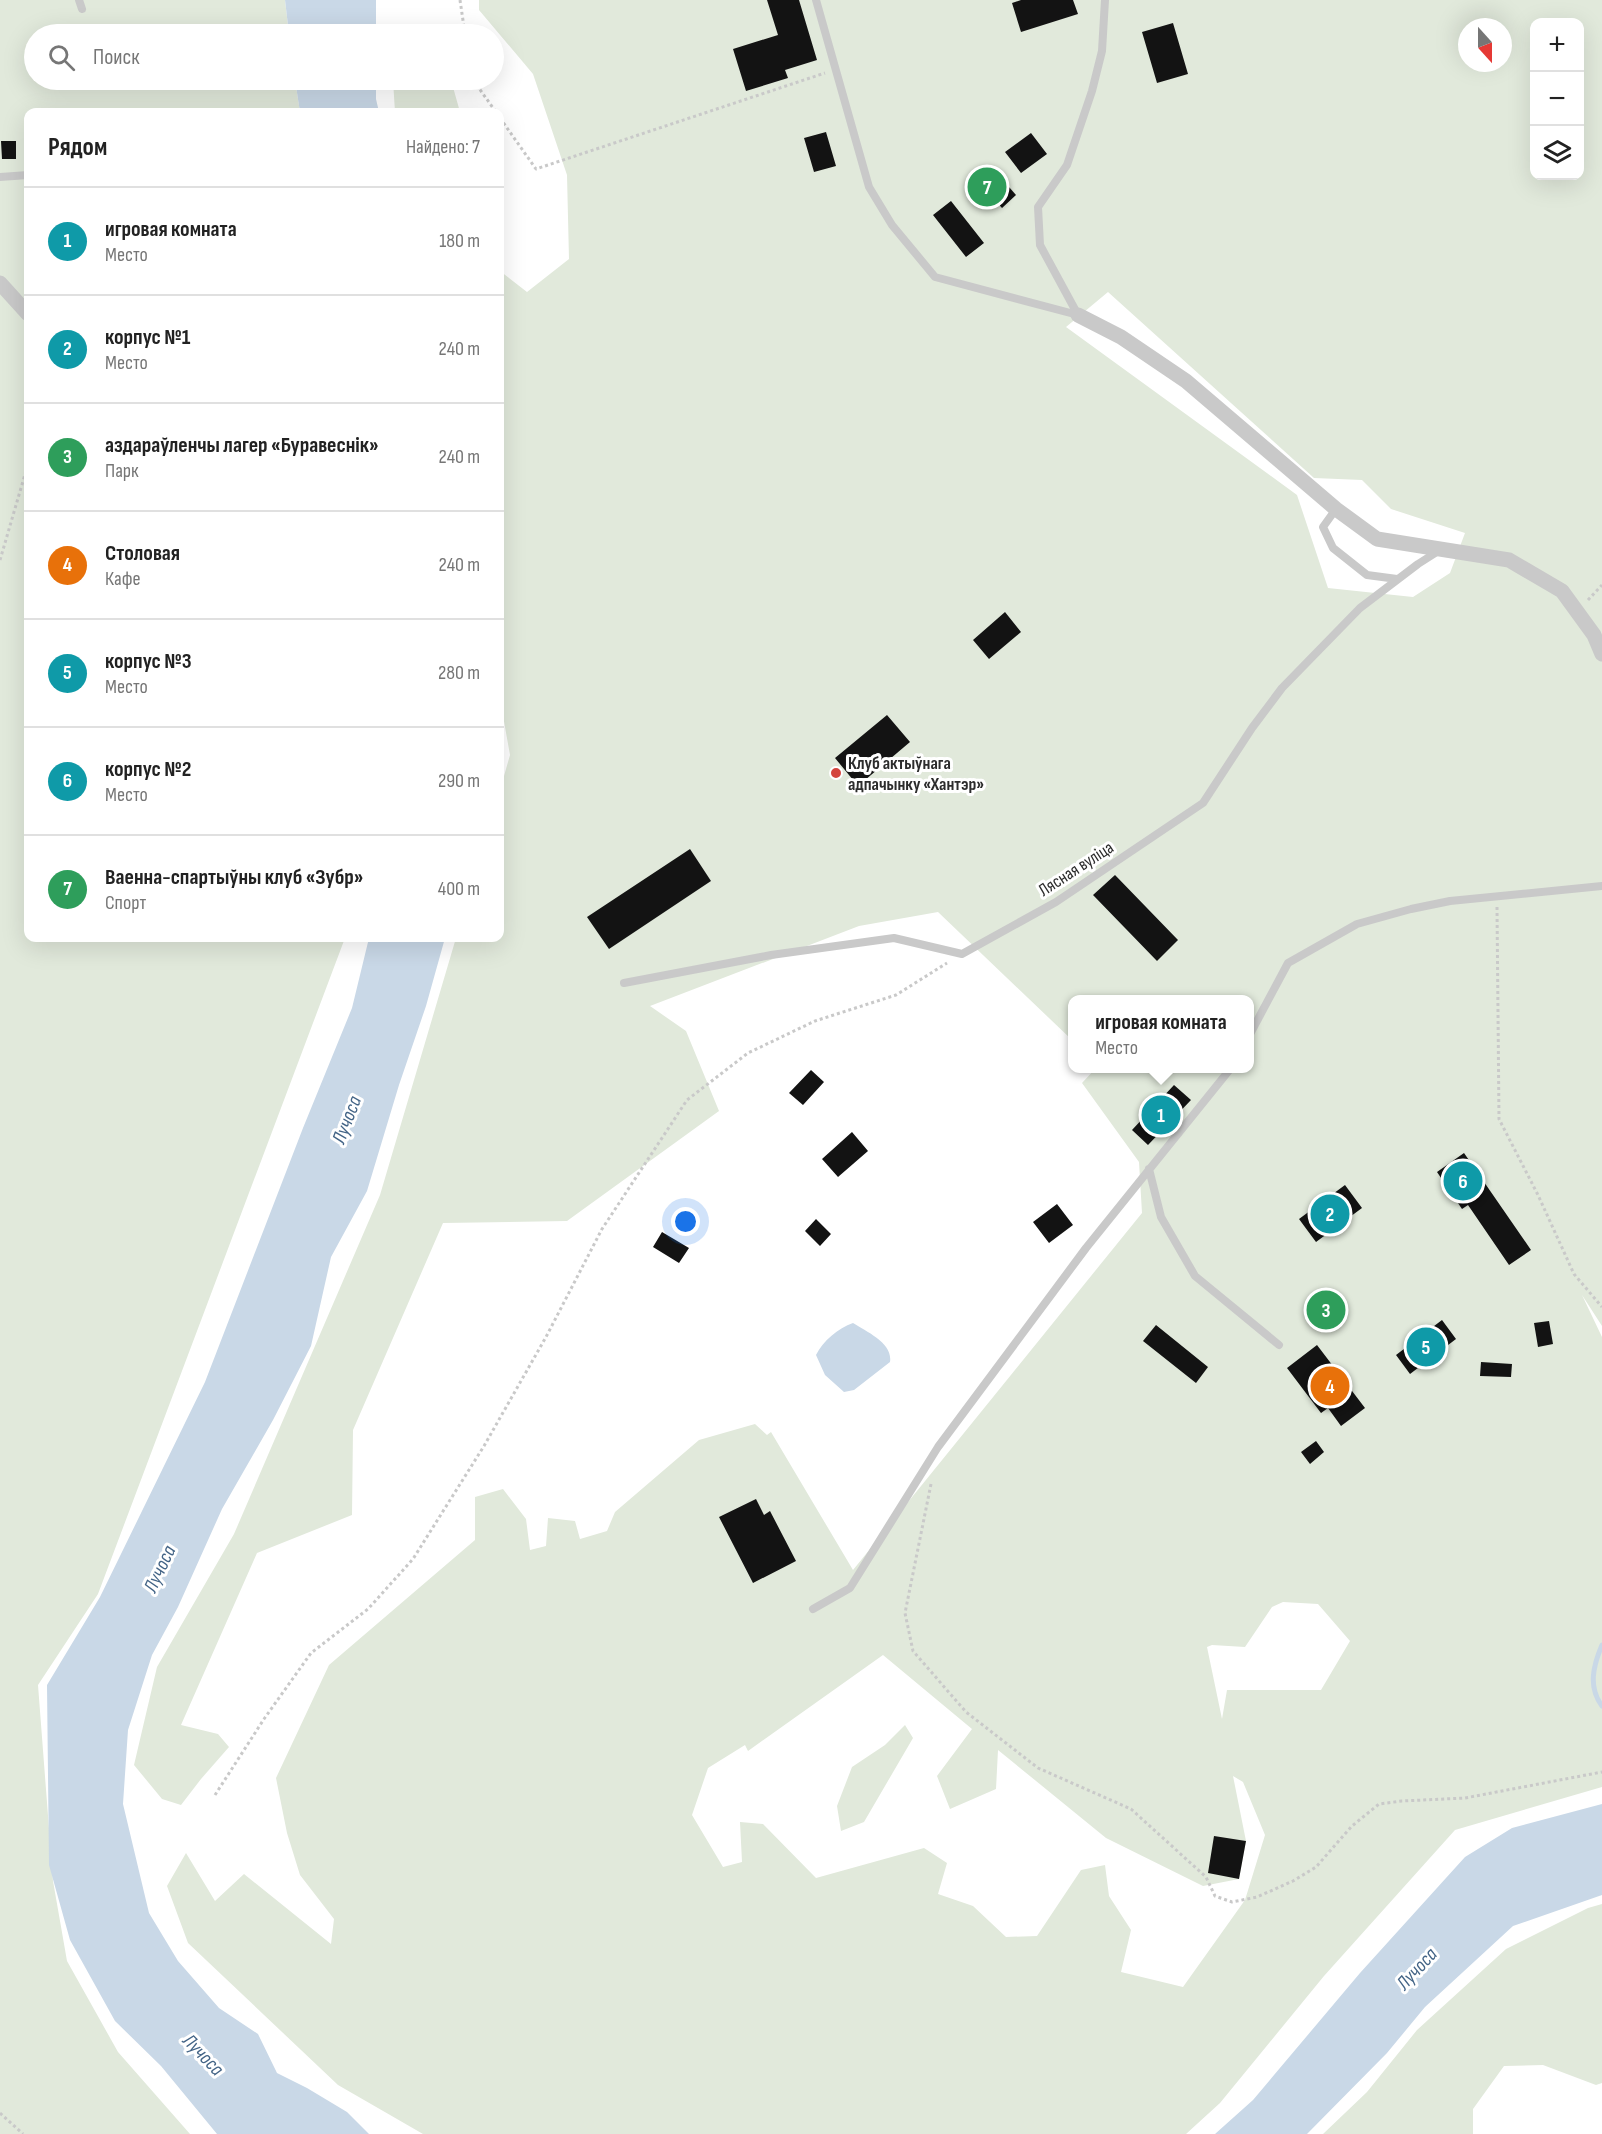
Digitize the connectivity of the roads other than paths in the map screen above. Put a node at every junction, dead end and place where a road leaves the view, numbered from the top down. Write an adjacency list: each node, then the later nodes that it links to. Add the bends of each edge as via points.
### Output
1 (79, 0): 4 (lane)
2 (816, 0): 9 (lane, via 869,187 892,225 935,277)
3 (1105, 0): 9 (lane, via 1102,51 1092,91 1067,165 1038,207 1040,245)
4 (82, 9)
5 (24, 175): 6 (lane)
6 (0, 177)
7 (0, 283): 8 (street)
8 (24, 308)
9 (1078, 315): 10 (street, via 1121,337 1186,381)
10 (1336, 509): 11 (street, via 1377,538); 12 (lane, via 1323,527 1333,548 1367,575)
11 (1443, 548): 12 (lane); 13 (street, via 1509,560 1562,591 1594,635)
12 (1397, 579): 15 (lane, Лясная вуліца, via 1360,608 1282,688 1203,803 1056,902 962,954 894,938 771,955)
13 (1602, 654)
14 (1602, 886): 16 (lane, via 1450,901 1357,924 1288,963)
15 (624, 983)
16 (1254, 1027)
17 (1227, 1073): 18 (lane)
18 (1149, 1169): 19 (lane, via 1161,1216 1195,1276); 20 (lane, via 938,1447 850,1588)
19 (1279, 1345)
20 (813, 1609)

